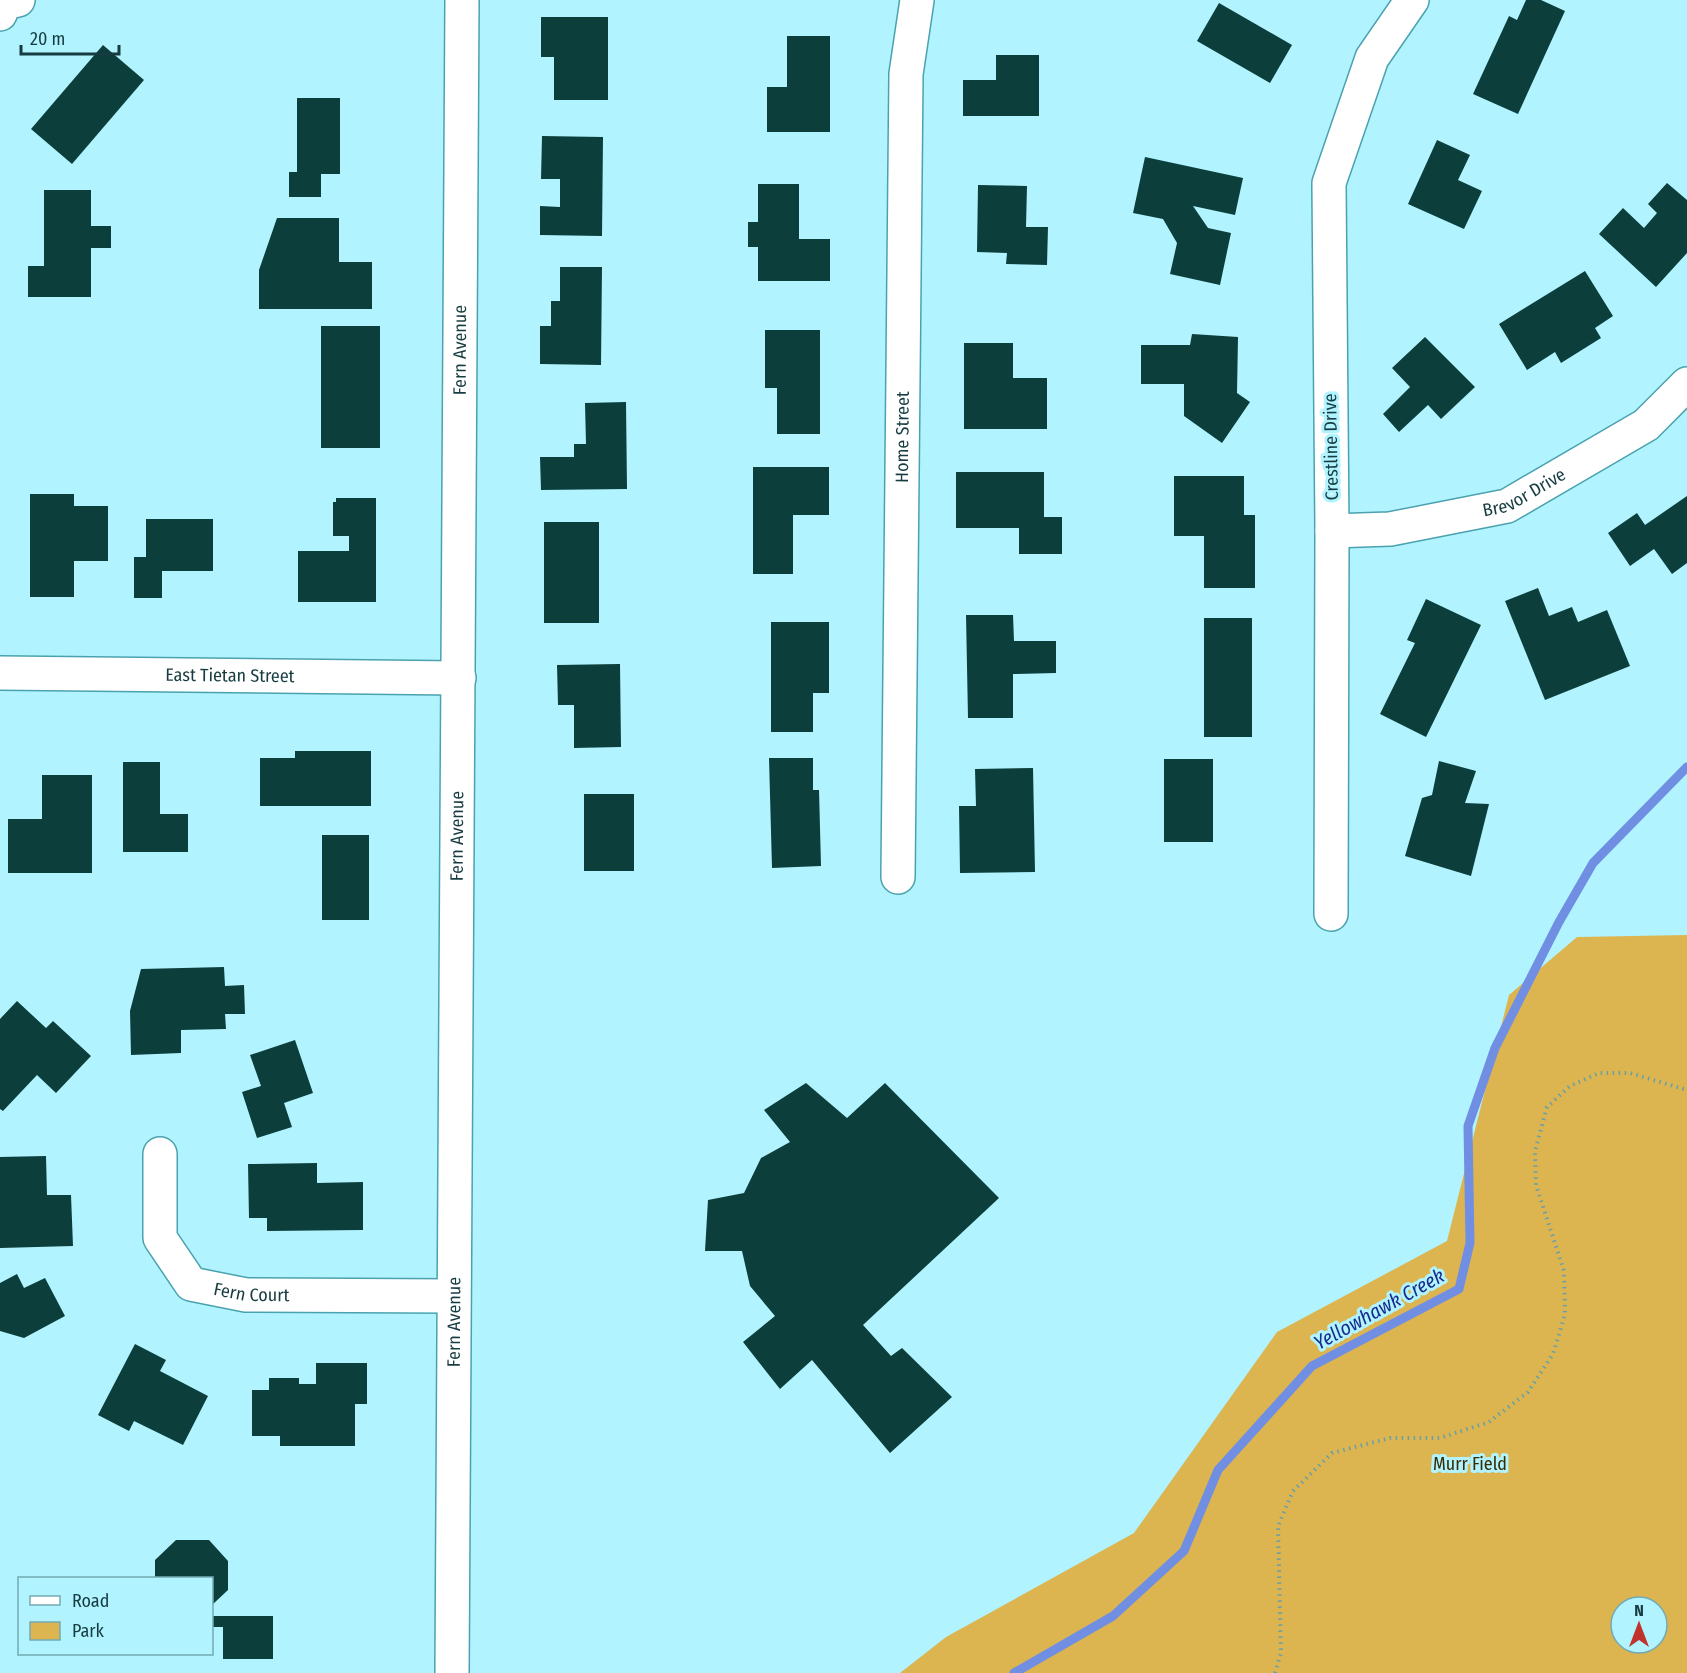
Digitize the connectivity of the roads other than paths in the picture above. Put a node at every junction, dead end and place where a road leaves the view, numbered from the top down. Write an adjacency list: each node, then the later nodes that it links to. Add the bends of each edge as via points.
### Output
1 (18, 0): 5 (street, via 5,3)
2 (462, 0): 9 (street, Fern Avenue)
3 (917, 0): 10 (street, Home Street, via 906,74)
4 (1412, 0): 7 (street, Crestline Drive, via 1372,57 1329,183)
5 (0, 14)
6 (1687, 384): 7 (street, Brevor Drive, via 1646,425 1507,506 1390,529)
7 (1332, 531): 11 (street, Crestline Drive)
8 (0, 673): 9 (street, East Tietan Street)
9 (459, 678): 13 (street, Fern Avenue)
10 (898, 877)
11 (1331, 914)
12 (160, 1154): 13 (street, Fern Court, via 160,1238 191,1284 246,1296)
13 (453, 1296): 14 (street, Fern Avenue)
14 (452, 1673)

